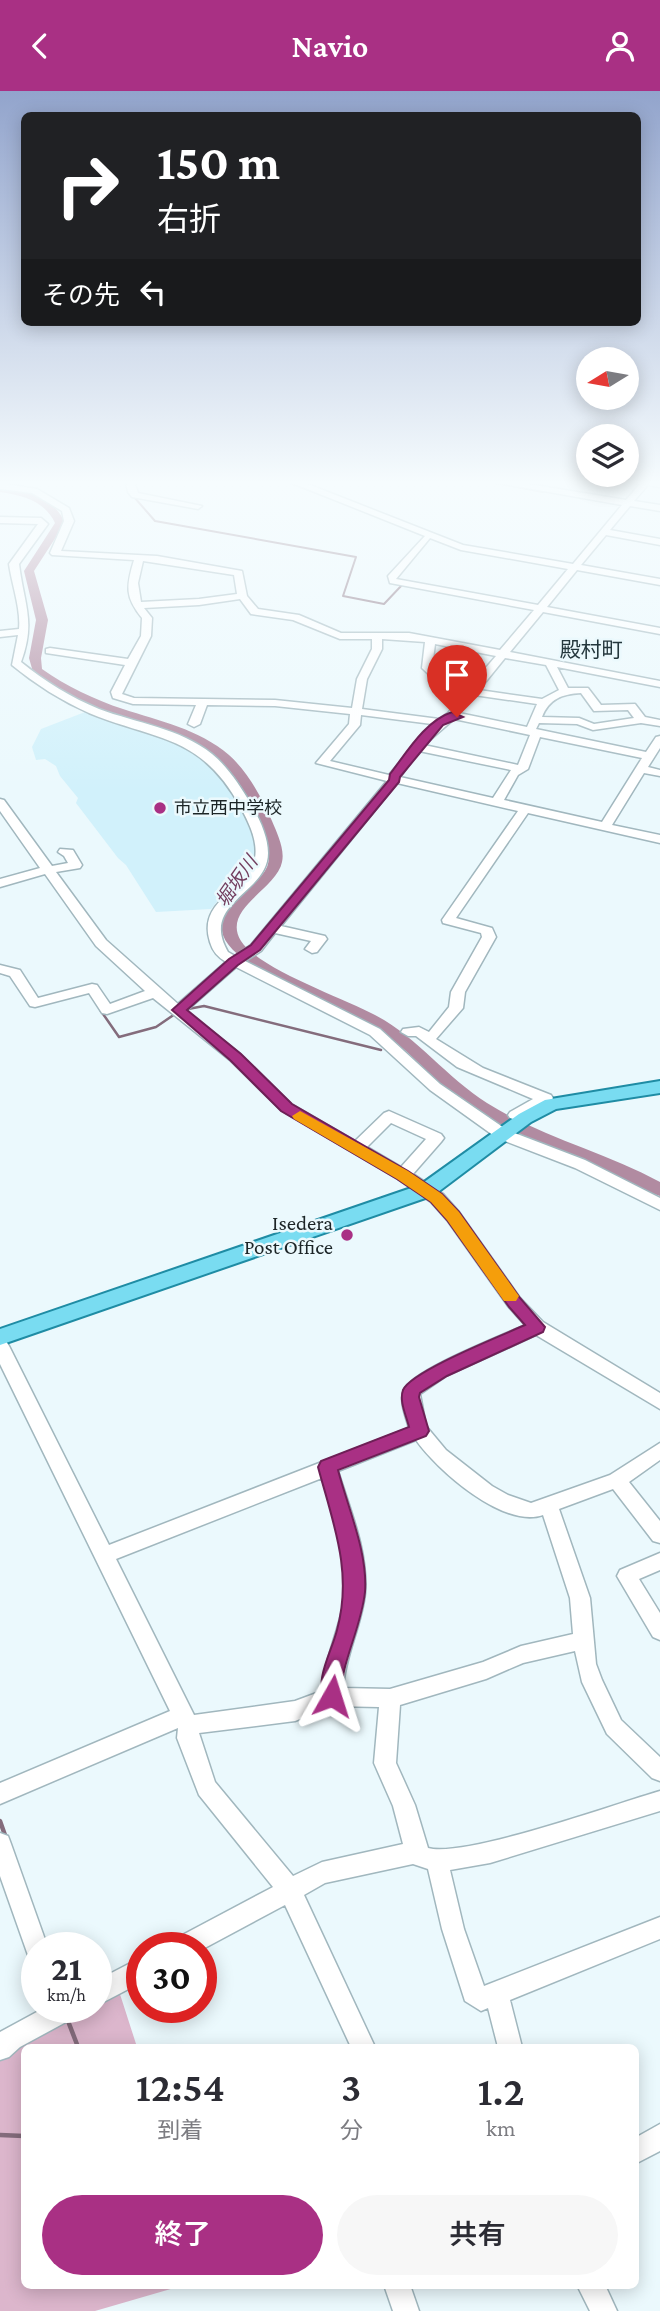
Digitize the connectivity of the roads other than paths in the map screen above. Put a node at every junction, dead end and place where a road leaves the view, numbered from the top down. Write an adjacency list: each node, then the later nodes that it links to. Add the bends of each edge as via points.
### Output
1 (13, 583): 10 (street, via 25,615)
2 (133, 583): 7 (street)
3 (240, 583): 6 (street)
4 (401, 583): 8 (street)
5 (565, 583): 8 (street)
6 (242, 596): 7 (street); 12 (street, via 260,614 295,617 340,636)
7 (135, 605): 18 (street, via 147,618 146,636)
8 (542, 610): 9 (street); 15 (street)
9 (660, 631)
10 (24, 632): 11 (street); 51 (street, via 16,658 19,666 89,709 194,747 229,778 255,827 262,856 258,869 227,897 217,915 216,943 223,955)
11 (0, 634)
12 (377, 636): 13 (street); 25 (street)
13 (430, 640): 15 (street); 21 (street, via 427,668 451,690)
14 (50, 651): 18 (street)
15 (505, 654): 16 (street); 21 (street)
16 (552, 663): 19 (street); 20 (street)
17 (92, 667): 18 (street)
18 (129, 668): 22 (street, via 117,696 133,701)
19 (660, 684)
20 (565, 691): 23 (street, via 584,690); 24 (street)
21 (469, 694): 24 (street, via 526,700 523,707); 26 (street)
22 (203, 702): 25 (street); 31 (street)
23 (598, 709): 27 (street, via 631,706); 28 (street, via 601,713)
24 (540, 710): 28 (street); 32 (street)
25 (357, 711): 29 (street); 39 (street, via 354,725 322,763)
26 (452, 715): 29 (street); 32 (street)
27 (641, 720): 28 (street, via 593,727); 30 (street)
28 (579, 721)
29 (439, 722): 34 (street)
30 (660, 723)
31 (194, 724)
32 (532, 733): 35 (street); 36 (street)
33 (660, 739): 35 (street)
34 (417, 747): 36 (street); 39 (street)
35 (648, 756): 37 (street)
36 (522, 769): 40 (street, via 514,773)
37 (640, 769): 38 (street); 43 (street)
38 (660, 773)
39 (394, 780): 40 (street); 48 (street)
40 (497, 802): 42 (street)
41 (0, 803): 46 (street)
42 (525, 809): 43 (street); 56 (street, via 448,921 487,931 489,937 458,992 456,1008 434,1035)
43 (605, 827): 44 (street)
44 (660, 839)
45 (64, 852): 46 (street, via 76,865)
46 (48, 870): 47 (street); 53 (street, via 101,943)
47 (0, 883)
48 (275, 929): 49 (street); 50 (street, via 320,939); 51 (street)
49 (281, 944)
50 (312, 949)
51 (235, 961): 54 (street); 59 (street, via 375,1032 435,1087)
52 (0, 969): 53 (street, via 15,973 35,1003 92,988 107,1010)
53 (156, 992): 54 (street)
54 (181, 1011): 60 (street, via 236,1057 286,1108)
55 (408, 1032): 56 (street, via 419,1031)
56 (425, 1038): 58 (street, via 482,1074 546,1098 515,1115)
57 (660, 1087): 58 (main road, via 551,1104)
58 (525, 1118): 59 (main road)
59 (502, 1134): 62 (main road); 63 (street, via 580,1164)
60 (356, 1149): 61 (street); 61 (street, via 389,1115 436,1138)
61 (403, 1175): 62 (street)
62 (427, 1190): 64 (street, via 453,1216); 65 (main road)
63 (660, 1205)
64 (537, 1327): 67 (street); 68 (street, via 440,1371 413,1389 410,1397)
65 (0, 1337)
66 (0, 1346): 74 (street)
67 (660, 1402)
68 (420, 1431): 70 (street); 72 (street, via 446,1461 478,1487 524,1511)
69 (660, 1450): 71 (street)
70 (328, 1467): 74 (street); 78 (street, via 352,1555 355,1591 332,1674)
71 (617, 1480): 72 (street); 73 (street)
72 (549, 1506): 77 (street, via 576,1583)
73 (660, 1535)
74 (103, 1556): 80 (street)
75 (660, 1561): 76 (street, via 627,1576)
76 (660, 1631)
77 (584, 1640): 79 (street, via 521,1655); 81 (street, via 589,1674 614,1727)
78 (332, 1696): 79 (street); 80 (street, via 295,1711)
79 (390, 1698): 85 (street, via 385,1763)
80 (185, 1720): 82 (street); 86 (street, via 207,1788)
81 (660, 1771)
82 (0, 1794)
83 (660, 1801): 85 (street, via 490,1852)
84 (0, 1844): 88 (street)
85 (426, 1857): 86 (street, via 322,1873); 90 (street, via 473,1993 481,1999)
86 (291, 1892): 89 (street); 92 (street)
87 (660, 1928): 90 (street)
88 (31, 1932)
89 (212, 1932)
90 (496, 1994): 93 (street)
91 (37, 2023): 94 (street)
92 (362, 2044)
93 (509, 2044)
94 (0, 2048)
95 (660, 2137): 96 (street)
96 (639, 2150)
97 (398, 2289): 99 (street)
98 (592, 2289): 100 (street)
99 (406, 2311)
100 (604, 2311)

